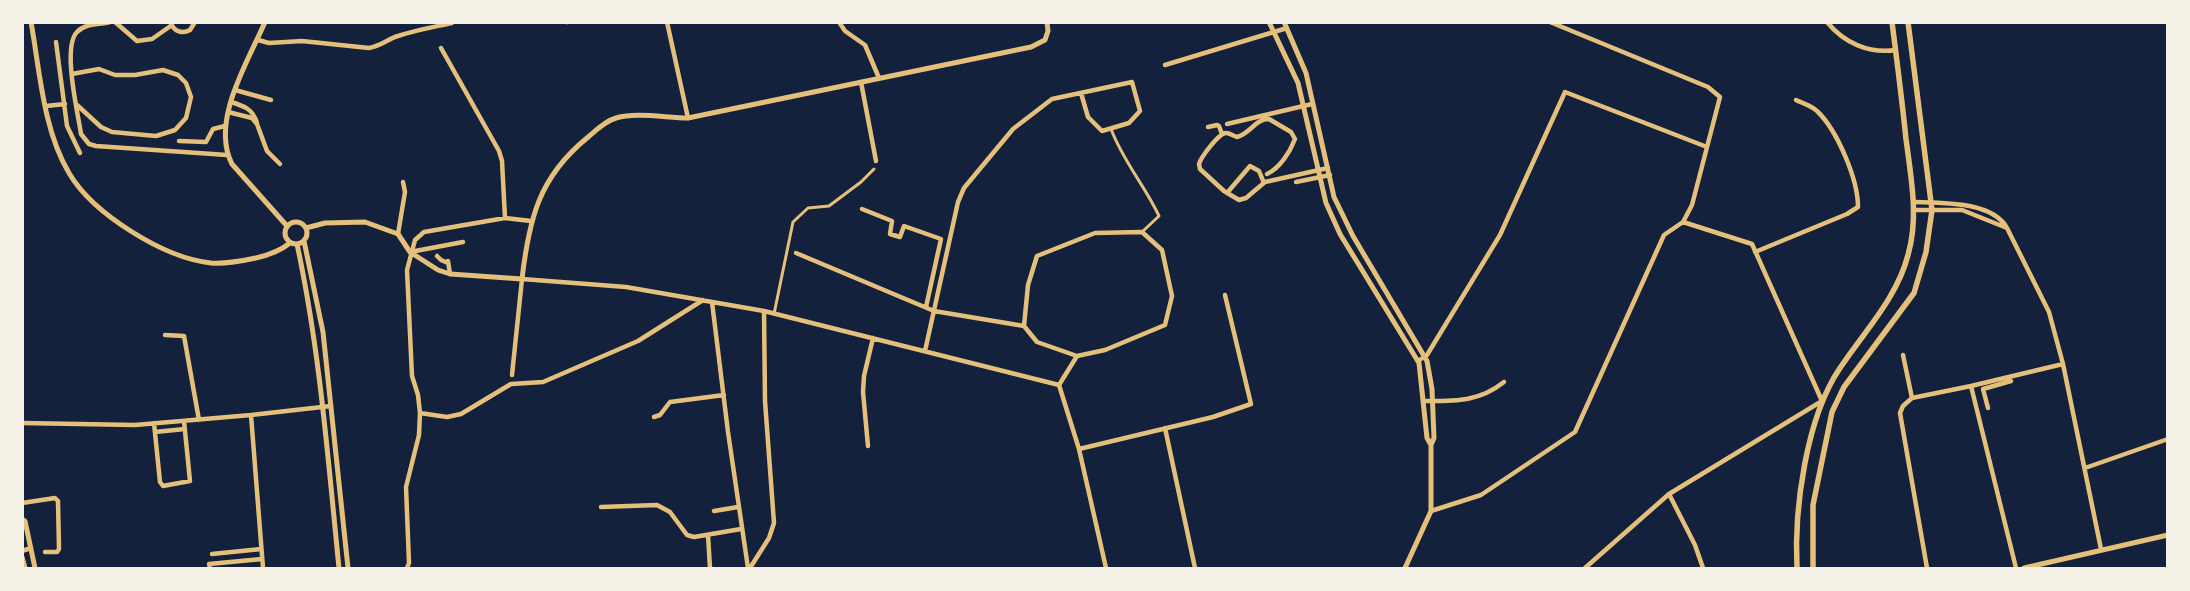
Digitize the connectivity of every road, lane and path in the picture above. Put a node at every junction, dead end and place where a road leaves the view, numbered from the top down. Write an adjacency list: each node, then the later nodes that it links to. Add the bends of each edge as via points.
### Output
1 (31, 22): 33 (street)
2 (110, 22): 23 (street, via 86,26 71,40)
3 (115, 22): 15 (street, via 137,41 152,39)
4 (195, 22): 15 (street, via 190,30 183,33)
5 (452, 22): 18 (street, via 395,37 370,48)
6 (667, 22): 37 (street)
7 (839, 22): 24 (street, via 845,31 865,46)
8 (1047, 22): 24 (street, via 1045,40 1031,47)
9 (1270, 22): 17 (street)
10 (1550, 22): 45 (street, via 1708,87 1720,98)
11 (1827, 22): 21 (street, via 1846,40 1866,49)
12 (1892, 22): 21 (main road)
13 (1908, 22): 61 (main road)
14 (263, 23): 18 (street)
15 (171, 24)
16 (1285, 25): 17 (street); 32 (street, via 1306,72)
17 (1274, 32): 22 (street); 35 (street, via 1298,82)
18 (258, 40): 26 (street)
19 (56, 42): 31 (street)
20 (441, 48): 65 (street, via 499,151)
21 (1896, 50): 60 (main road)
22 (1165, 65)
23 (72, 74): 34 (street); 34 (street, via 98,69 115,75 163,70 178,74 186,83 190,97 186,118 175,130 156,136 112,132 101,127)
24 (879, 78): 25 (street)
25 (861, 82): 37 (street); 48 (street)
26 (235, 90): 28 (street); 30 (street)
27 (1081, 93): 42 (street, via 1088,117 1102,132); 42 (street, via 1132,82 1140,111 1129,123); 96 (street, via 1052,99 1013,128 964,188 958,202)
28 (271, 100)
29 (1796, 100): 78 (street, via 1815,109 1837,139 1857,189 1858,207)
30 (231, 102): 36 (street); 38 (street, via 250,110)
31 (64, 104): 33 (street); 46 (street, via 68,126)
32 (1312, 104): 35 (street); 50 (street)
33 (46, 106): 74 (street, via 58,150 70,174 106,215 158,246 211,263 240,262 268,255)
34 (77, 106): 47 (street, via 81,134 89,144)
35 (1303, 106): 39 (street); 52 (street)
36 (228, 112): 38 (street, via 252,118); 40 (street)
37 (688, 118): 66 (street, via 615,118 570,151 543,188)
38 (257, 124): 49 (street, via 266,152)
39 (1227, 124)
40 (225, 126): 44 (street, via 213,129 206,142); 47 (street)
41 (1208, 127): 43 (street, via 1220,126)
42 (1111, 128): 71 (street, via 1119,150 1148,193 1159,216)
43 (1222, 134): 53 (street, via 1245,135 1265,119 1291,132 1295,140 1291,150); 59 (street, via 1198,164)
44 (179, 141)
45 (1707, 147): 67 (street, via 1692,204); 106 (street, via 1565,92 1500,235)
46 (80, 153)
47 (227, 154): 68 (street, via 232,164)
48 (876, 161)
49 (280, 164)
50 (1328, 168): 52 (street); 54 (street)
51 (874, 169): 97 (street, via 829,206 808,208 793,222)
52 (1318, 170): 55 (street); 58 (street)
53 (1267, 174)
54 (1330, 175): 55 (street); 83 (street, via 1334,197)
55 (1319, 178): 57 (street); 85 (street, via 1326,204 1340,234)
56 (403, 182): 72 (street, via 405,192)
57 (1296, 182)
58 (1264, 183): 59 (street, via 1239,200); 59 (street, via 1259,171 1250,166)
59 (1227, 193)
60 (1914, 202): 61 (street); 63 (main road)
61 (1931, 203): 64 (main road); 70 (street, via 1973,207 2003,220)
62 (862, 209): 94 (street, via 892,221 890,234 900,237 904,226 941,239)
63 (1914, 210): 64 (street); 119 (main road, via 1909,255 1896,288 1838,370)
64 (1932, 210): 70 (street, via 1962,210); 179 (main road, via 1926,252 1914,293 1844,388 1832,412 1813,505)
65 (505, 218): 66 (street); 77 (street, via 424,232 415,240)
66 (531, 221): 86 (street)
67 (1682, 222): 78 (street, via 1752,244); 150 (street, via 1664,236 1575,432 1481,495)
68 (287, 226): 69 (street, via 297,221); 74 (street, via 286,237)
69 (306, 228): 72 (street, via 325,222 365,222); 73 (street, via 308,235)
70 (2007, 228): 108 (street, via 2049,312)
71 (1142, 232): 98 (street, via 1095,233 1037,256 1028,285); 105 (street, via 1162,250 1172,296 1165,325 1105,350)
72 (398, 234): 77 (street)
73 (304, 241): 76 (street); 81 (street)
74 (290, 242): 76 (street)
75 (463, 242): 77 (street)
76 (297, 244): 82 (street)
77 (410, 252): 84 (street); 124 (street, via 407,270 412,376)
78 (1755, 252): 119 (street)
79 (796, 253): 94 (street)
80 (437, 256): 84 (street, via 448,262)
81 (309, 263): 82 (street); 87 (street)
82 (301, 264): 88 (street)
83 (1371, 268): 85 (street); 90 (street)
84 (450, 274): 86 (street)
85 (1364, 274): 92 (street)
86 (522, 278): 91 (street, via 626,287); 109 (street)
87 (315, 290): 88 (street); 99 (street)
88 (307, 291): 100 (street)
89 (1225, 295): 132 (street, via 1251,404)
90 (1388, 295): 92 (street); 106 (street)
91 (703, 300): 93 (street); 124 (street, via 638,341 543,382 511,384 461,414 447,417)
92 (1380, 301): 107 (street)
93 (712, 302): 95 (street); 114 (street)
94 (926, 308): 96 (street)
95 (764, 311): 97 (street); 172 (street, via 765,401 774,523 769,538)
96 (934, 312): 98 (street); 103 (street)
97 (774, 314): 102 (street)
98 (1024, 326): 105 (street, via 1037,342)
99 (323, 329): 100 (street); 121 (street)
100 (313, 330): 122 (street)
101 (164, 335): 127 (street, via 184,336)
102 (873, 338): 103 (street); 138 (street, via 863,392)
103 (925, 351): 112 (street)
104 (1903, 355): 115 (street)
105 (1076, 356): 112 (street)
106 (1424, 357): 107 (street); 118 (street)
107 (1418, 361): 117 (street)
108 (2064, 364): 113 (street); 142 (street)
109 (512, 375)
110 (2011, 381): 116 (street, via 1984,388)
111 (1504, 382): 118 (street, via 1467,400)
112 (1060, 385): 139 (street)
113 (1971, 386): 115 (street); 120 (street)
114 (724, 395): 126 (street, via 670,402); 148 (street)
115 (1912, 398): 180 (street, via 1900,413)
116 (1985, 399): 120 (street); 123 (street)
117 (1424, 401): 118 (street); 137 (street)
118 (1433, 401): 137 (street, via 1434,438)
119 (1822, 401): 145 (street); 178 (main road, via 1797,506)
120 (1975, 402): 181 (street)
121 (331, 406): 122 (street); 140 (street)
122 (324, 407): 125 (street); 141 (street)
123 (1988, 408)
124 (420, 413): 170 (street, via 419,435 406,487)
125 (251, 415): 127 (street); 157 (street)
126 (654, 417)
127 (200, 420): 128 (street)
128 (184, 421): 129 (street); 133 (street)
129 (170, 422): 131 (street); 134 (street)
130 (22, 424): 131 (street)
131 (154, 424): 135 (street)
132 (1165, 428): 139 (street); 174 (street)
133 (185, 429): 134 (street); 135 (street, via 190,481 163,486)
134 (170, 430): 135 (street)
135 (155, 432)
136 (2168, 439): 142 (street)
137 (1431, 445): 150 (street)
138 (868, 446)
139 (1079, 449): 173 (street)
140 (338, 467): 141 (street); 143 (street)
141 (329, 468): 144 (street)
142 (2085, 468): 156 (street)
143 (340, 484): 144 (street); 165 (street)
144 (331, 486): 164 (street)
145 (1669, 494): 176 (street); 177 (street)
146 (22, 503): 159 (street, via 55,498 58,501 60,549)
147 (601, 507): 153 (street, via 657,505 670,512 687,535)
148 (738, 507): 149 (street); 152 (street)
149 (714, 511)
150 (1431, 511): 175 (street)
151 (22, 519): 155 (street)
152 (741, 529): 153 (street); 172 (street)
153 (708, 535): 171 (street)
154 (2168, 535): 156 (street)
155 (31, 548): 158 (street); 161 (street)
156 (2101, 549): 182 (street)
157 (262, 550): 160 (street); 162 (street)
158 (22, 551)
159 (45, 552)
160 (212, 554)
161 (33, 557): 163 (street); 167 (street)
162 (262, 559): 168 (street, via 209,564); 169 (street)
163 (23, 560): 166 (street)
164 (339, 567): 165 (street)
165 (348, 567)
166 (26, 568)
167 (35, 568)
168 (210, 568)
169 (263, 568)
170 (407, 568)
171 (710, 568)
172 (749, 568)
173 (1106, 568)
174 (1195, 568)
175 (1405, 568)
176 (1585, 568)
177 (1703, 568)
178 (1797, 568)
179 (1813, 568)
180 (1927, 568)
181 (2016, 568)
182 (2024, 568)

